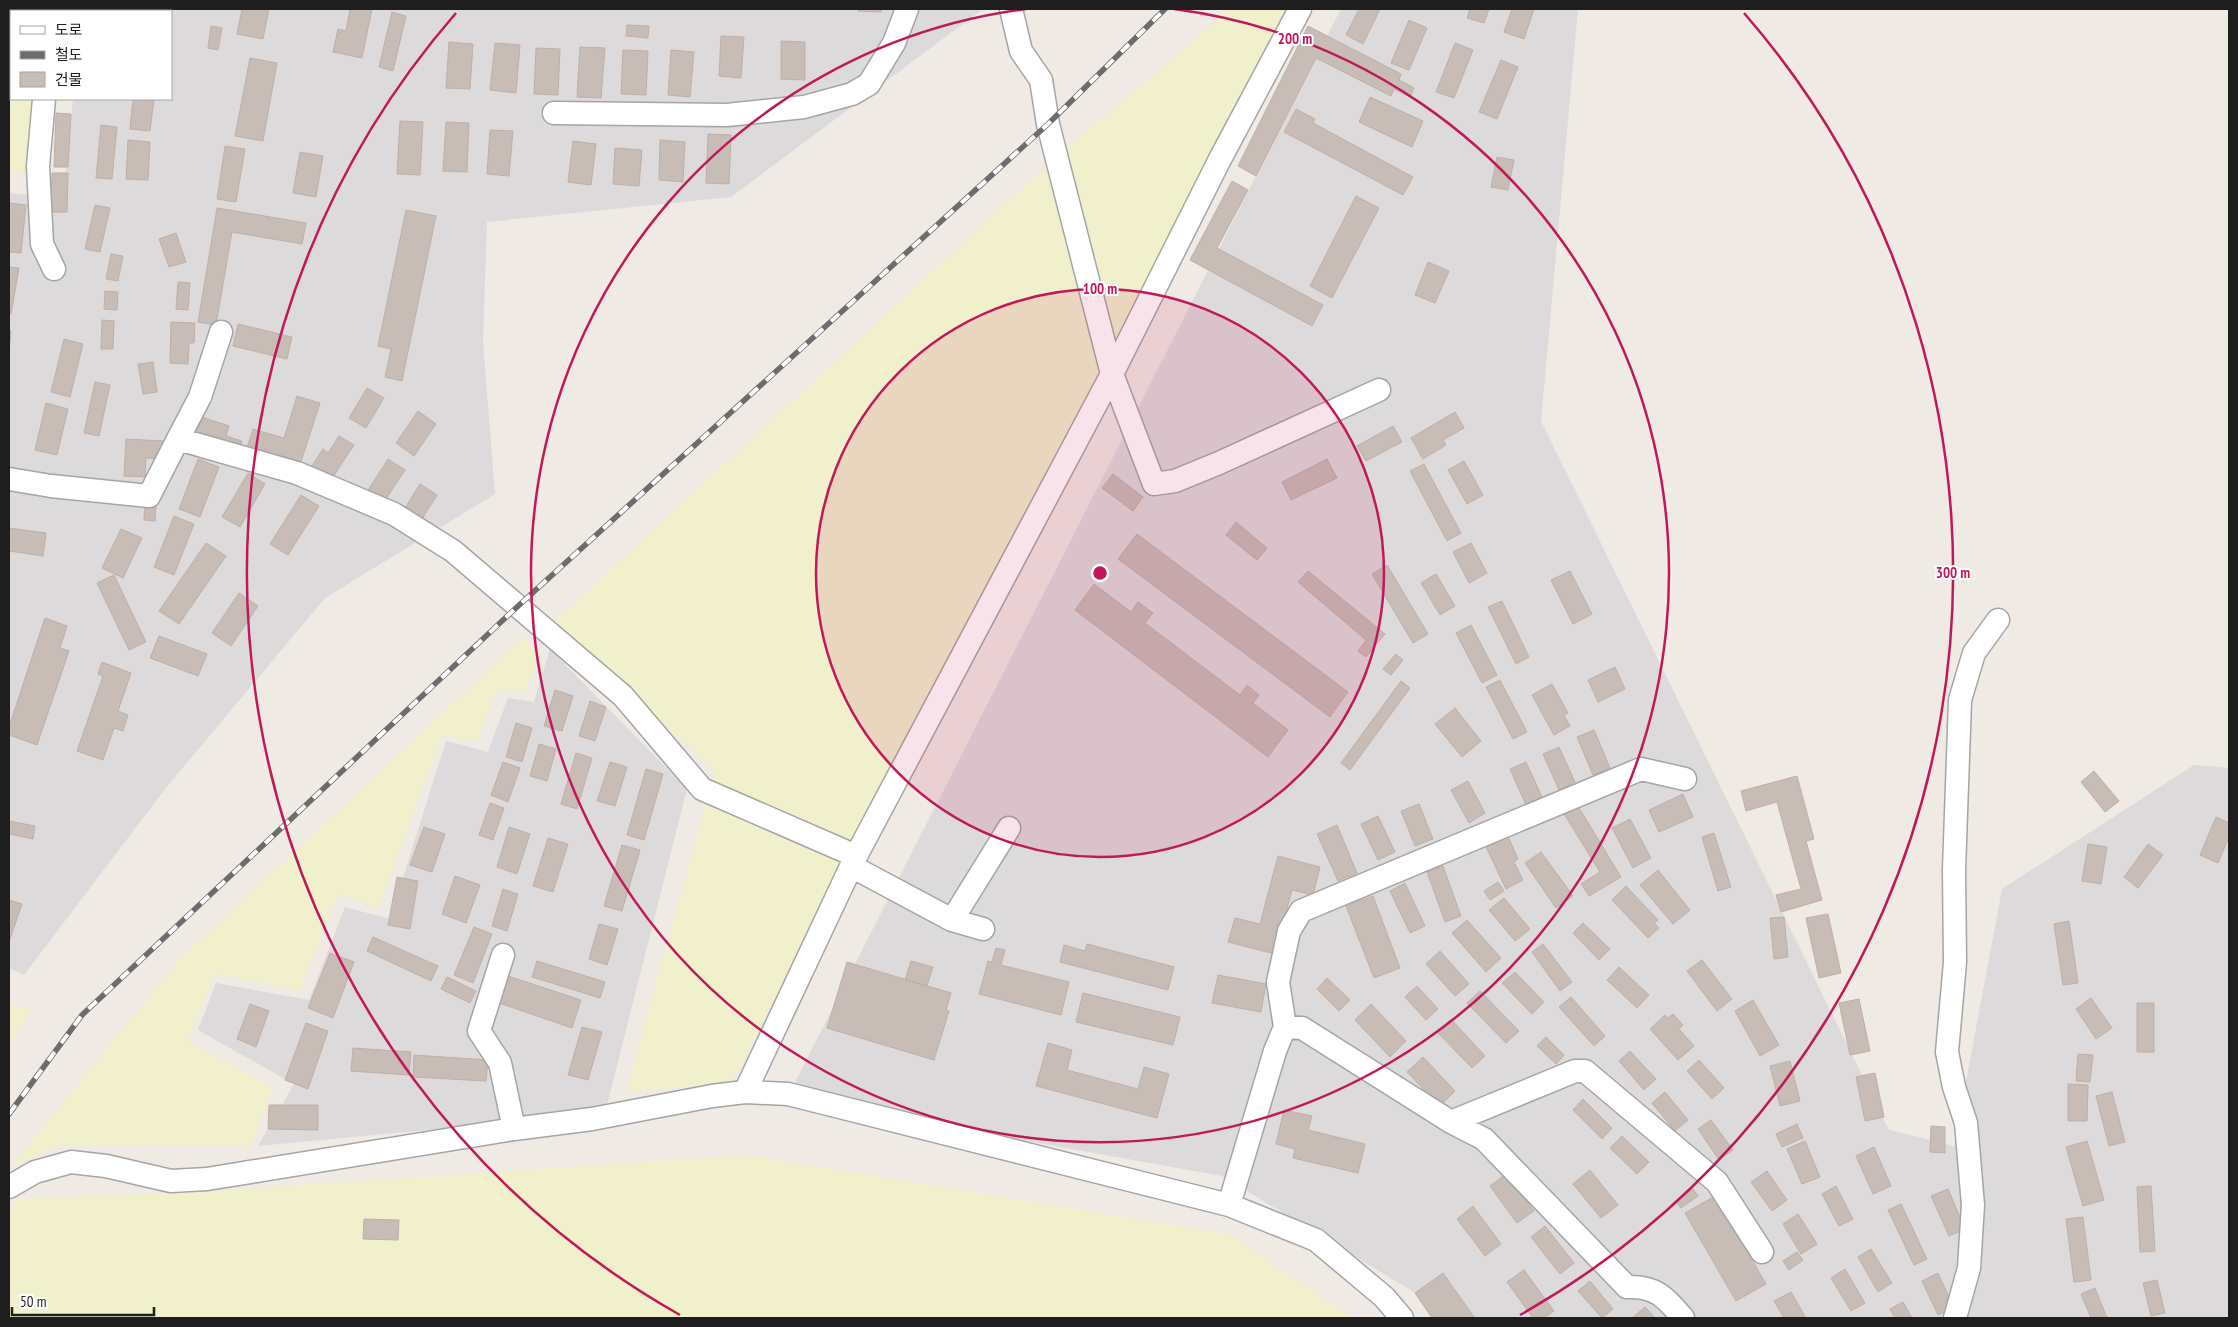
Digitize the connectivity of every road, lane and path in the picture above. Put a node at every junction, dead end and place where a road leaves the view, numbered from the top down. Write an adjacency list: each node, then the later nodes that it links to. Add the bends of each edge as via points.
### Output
1 (908, 9): 5 (street, via 894,43 869,84 852,94 804,107 727,115)
2 (1011, 9): 8 (street, via 1021,51 1041,80 1048,124)
3 (1300, 9): 8 (street)
4 (44, 100): 6 (street, via 38,166 42,244)
5 (554, 112)
6 (54, 268)
7 (221, 332): 10 (street, via 200,397)
8 (1112, 374): 9 (street, via 1154,484 1175,481 1219,463); 15 (street)
9 (1379, 390)
10 (178, 439): 11 (street, via 149,496); 15 (street, via 298,473 394,514 453,551 623,696 702,789)
11 (9, 479)
12 (1998, 620): 28 (street, via 1974,653 1960,700 1954,870 1955,962 1947,1052 1966,1123 1973,1205 1969,1268)
13 (1685, 779): 19 (street, via 1641,770 1301,910 1289,931 1278,982)
14 (1009, 828): 16 (street)
15 (853, 861): 16 (street); 20 (street)
16 (952, 920): 17 (street)
17 (983, 929)
18 (502, 955): 22 (street, via 479,1031 500,1063)
19 (1285, 1027): 21 (street, via 1302,1028); 24 (street)
20 (746, 1092): 22 (street); 24 (street, via 788,1094)
21 (1451, 1122): 25 (street, via 1575,1071 1585,1071 1717,1182); 27 (street, via 1484,1139 1627,1287 1645,1286 1667,1300)
22 (514, 1129): 23 (street, via 207,1179 171,1181 106,1166 71,1162 34,1172)
23 (9, 1187)
24 (1229, 1205): 26 (street, via 1316,1240 1384,1297)
25 (1762, 1252)
26 (1402, 1318)
27 (1683, 1318)
28 (1956, 1318)

